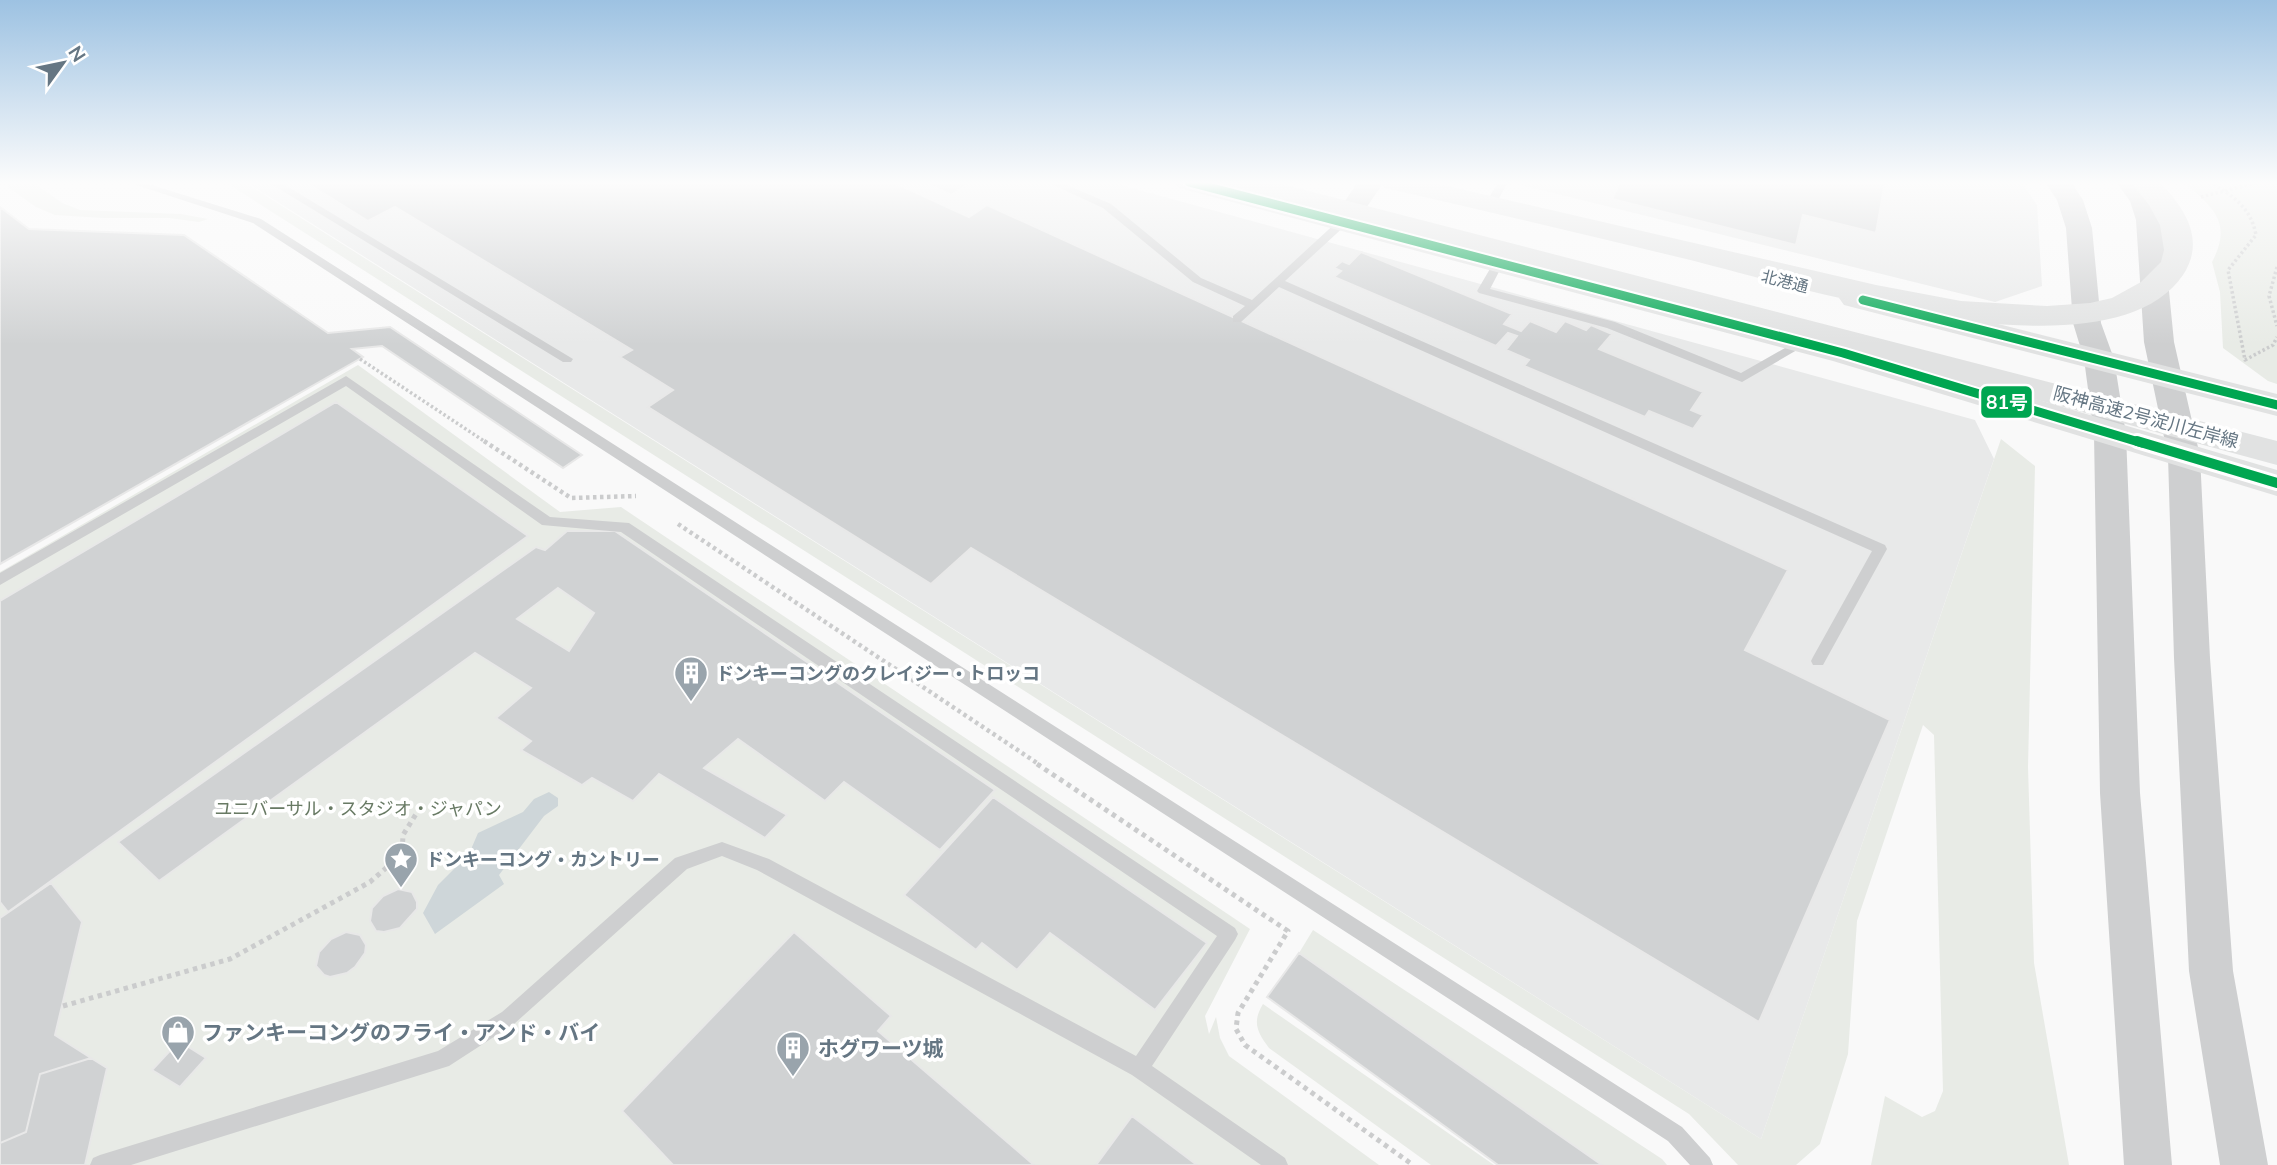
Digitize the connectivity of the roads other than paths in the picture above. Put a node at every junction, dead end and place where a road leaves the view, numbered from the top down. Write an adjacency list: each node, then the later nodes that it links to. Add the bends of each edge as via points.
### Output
1 (282, 236): 32 (lane, via 1675,1134)
2 (364, 236): 18 (lane)
3 (1145, 236): 15 (lane, via 1197,280)
4 (1315, 236): 14 (lane)
5 (1400, 236): 13 (main road)
6 (1452, 236): 24 (main road, 阪神高速2号淀川左岸線)
7 (1551, 236): 22 (main road, 阪神高速2号淀川左岸線)
8 (1626, 236): 12 (main road, via 1878,295 1990,315 2043,316 2093,313 2152,291 2174,269 2180,246)
9 (1651, 236): 19 (main road, 北港通)
10 (2080, 236): 19 (street, via 2087,323)
11 (2150, 236): 20 (street)
12 (2178, 236)
13 (1499, 262): 17 (main road); 17 (lane, via 1483,291 1611,325 1742,378)
14 (1279, 282): 15 (lane); 28 (lane, via 1880,549)
15 (1253, 305): 16 (lane)
16 (1237, 319)
17 (1803, 343): 23 (main road)
18 (568, 359)
19 (2099, 359): 20 (main road, 北港通); 23 (street)
20 (2165, 376): 21 (main road); 25 (street)
21 (2277, 405)
22 (2277, 426)
23 (2110, 434): 25 (main road); 33 (street, via 2120,793)
24 (2277, 453)
25 (2184, 456): 26 (main road); 34 (street, via 2211,971)
26 (2277, 483)
27 (0, 580): 29 (lane, via 346,380 547,522 624,527 1229,934)
28 (1818, 661)
29 (1139, 1068): 30 (lane, via 763,864 722,849 681,863 508,1018 442,1059); 31 (lane)
30 (100, 1165)
31 (1278, 1165)
32 (1703, 1165)
33 (2148, 1165)
34 (2244, 1165)

